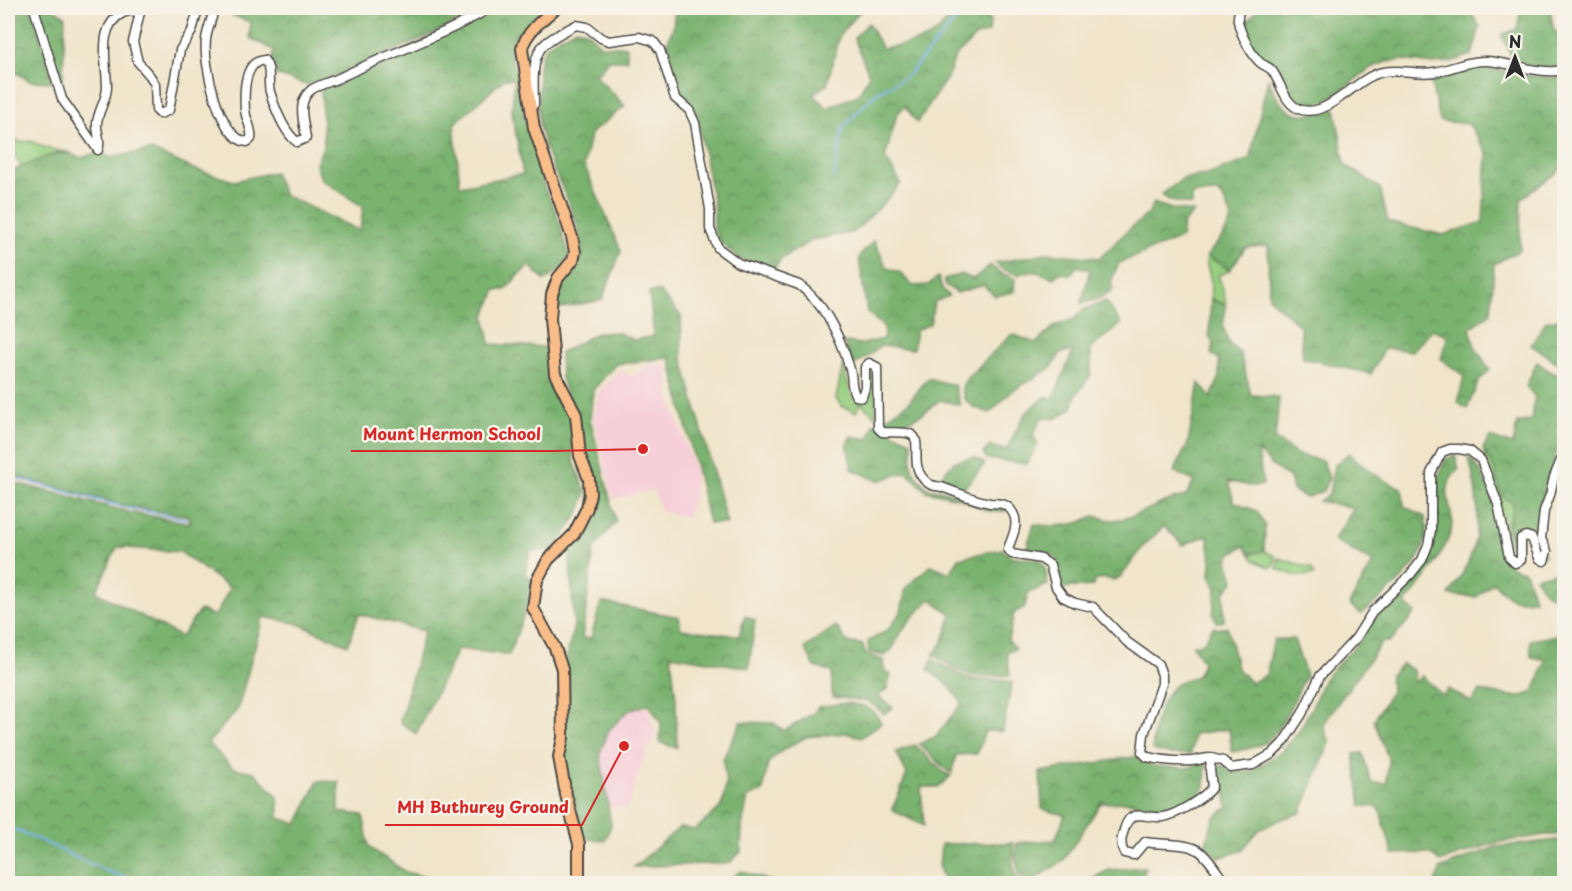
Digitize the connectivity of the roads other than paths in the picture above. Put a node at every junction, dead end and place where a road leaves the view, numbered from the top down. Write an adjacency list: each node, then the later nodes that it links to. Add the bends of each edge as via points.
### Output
1 (34, 8): 7 (street, via 62,99 98,150 101,142 97,124 107,88 103,52 107,36 112,21 123,12)
2 (201, 8): 7 (street, via 180,50 169,110 160,114 156,110 154,84 138,62 133,42)
3 (207, 8): 4 (street, via 213,13 206,52 215,100 228,130 235,138 247,142 251,139 245,110 249,68 264,60 278,112 297,142 306,138 301,115 312,90 432,39)
4 (490, 8)
5 (556, 8): 9 (main road, via 523,41)
6 (1240, 8): 8 (street, via 1237,19 1244,39 1261,64 1271,69 1289,104 1303,111 1330,105 1357,85 1386,71 1432,72 1471,61)
7 (141, 9)
8 (1564, 70)
9 (534, 128): 11 (street, via 536,62 541,48 553,38 576,25 609,41 639,37 653,41 660,50 675,98 689,110 695,123 710,230 718,248 738,263 807,290 832,327 847,360 856,396 861,397 864,392 865,367 869,363 878,367 878,428 916,438 915,462 929,484 974,499 1003,503 1011,509 1016,526 1008,549 1012,554 1041,559 1050,565 1056,587 1064,597 1093,607 1127,642 1158,664 1162,684 1144,734 1142,752 1147,757 1186,761); 12 (main road, via 575,252 552,294 550,319 555,374 576,414 580,456 590,479 587,508 574,534 540,573 533,608 562,669 563,738 559,757 579,844)
10 (1564, 453): 11 (street, via 1544,511 1541,539 1547,557 1544,561 1539,558 1532,538 1526,536 1521,538 1521,560 1515,563 1509,557 1498,504 1481,460 1470,451 1442,452 1431,472 1431,530 1422,560 1373,611 1356,638 1320,676 1293,728 1272,754 1253,765 1231,768)
11 (1212, 758): 13 (street, via 1212,788 1208,793 1165,817 1134,816 1126,822 1120,845 1124,853 1134,855 1145,842 1198,850)
12 (579, 884)
13 (1226, 884)

